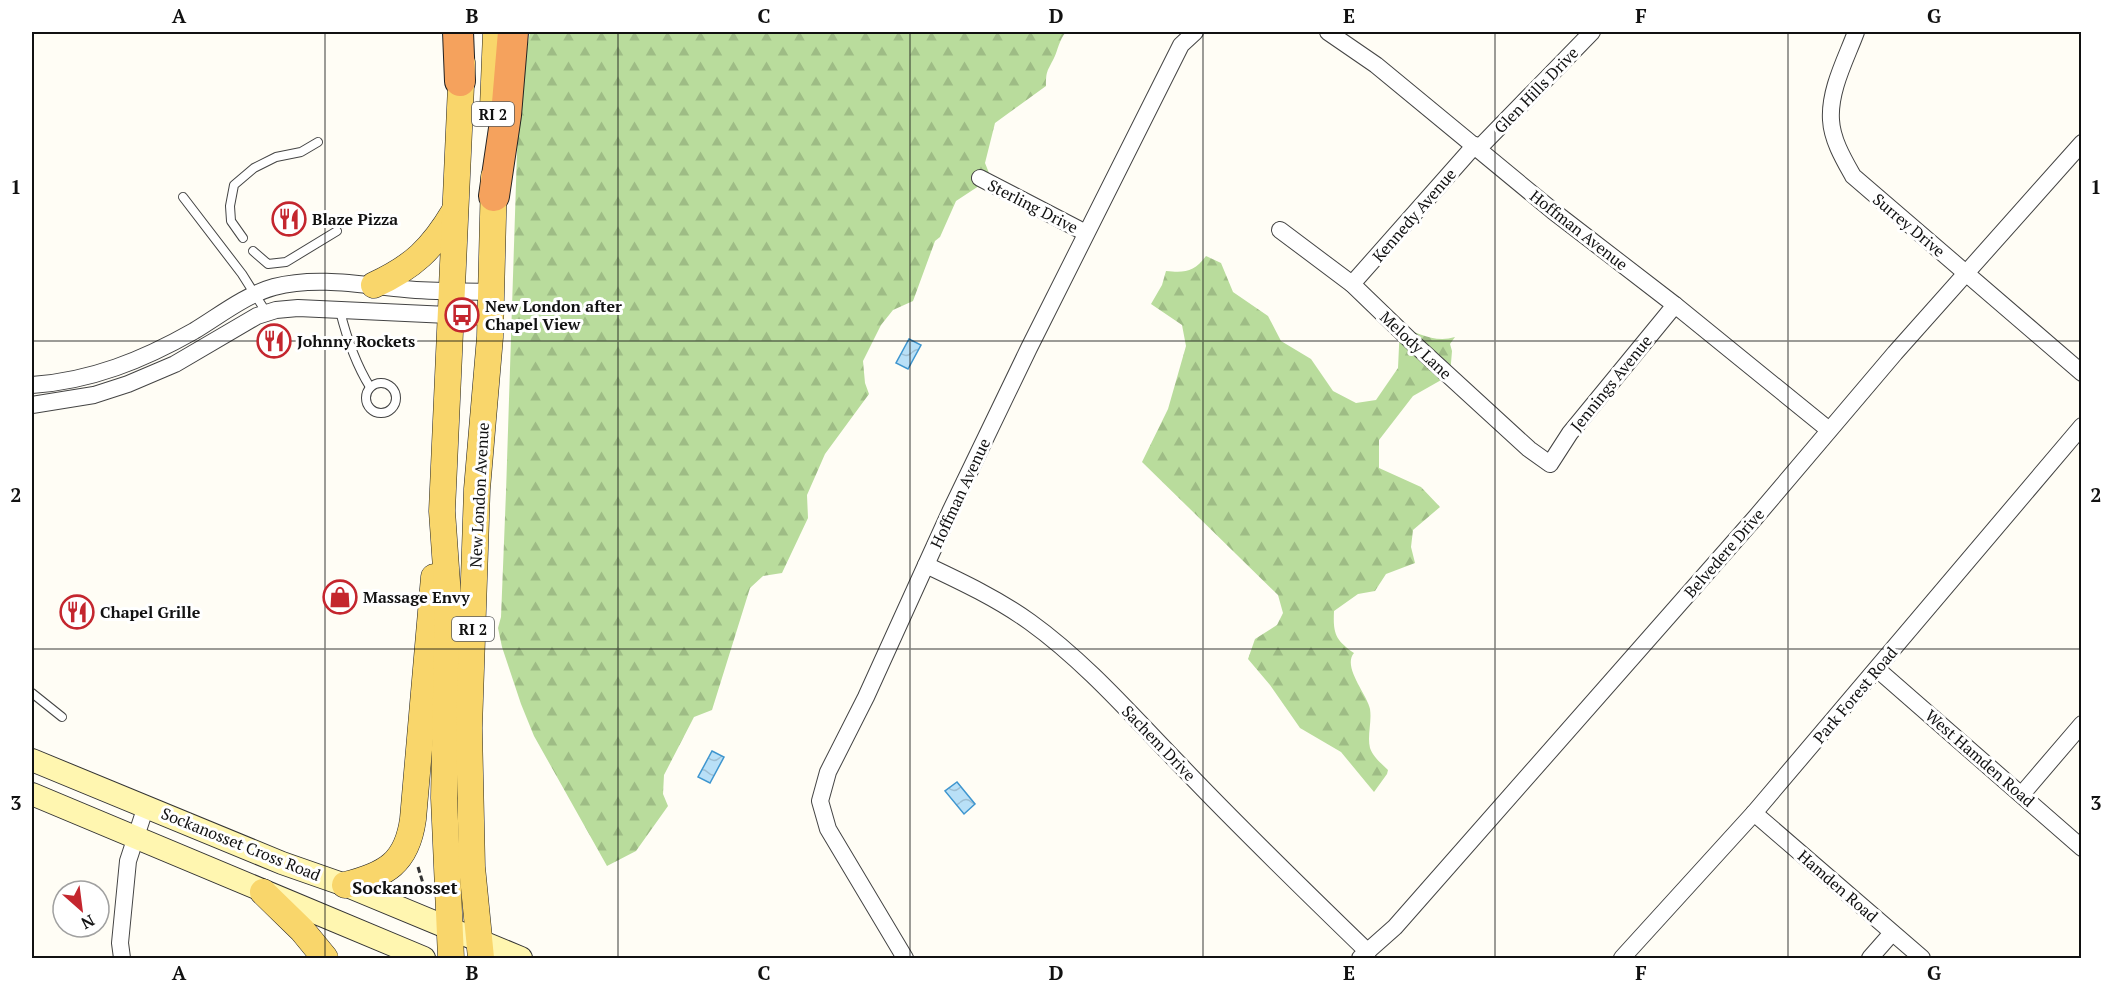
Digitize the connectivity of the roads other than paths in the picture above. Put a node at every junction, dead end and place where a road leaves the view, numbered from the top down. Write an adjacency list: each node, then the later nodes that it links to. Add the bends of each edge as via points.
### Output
1 (458, 32): 9 (highway)
2 (466, 32): 9 (main road, New London Avenue / RI 2)
3 (496, 32): 14 (main road, New London Avenue / RI 2)
4 (513, 32): 14 (highway)
5 (1195, 32): 19 (street, Hoffman Avenue, via 1181,45)
6 (1328, 32): 12 (street, Hoffman Avenue)
7 (1592, 32): 12 (street, Glen Hills Drive)
8 (1856, 32): 22 (street, Surrey Drive, via 1832,106 1831,122 1844,159 1853,176)
9 (460, 81): 16 (main road, New London Avenue / RI 2)
10 (318, 142): 20 (lane, via 254,168 234,185 231,222)
11 (2082, 143): 22 (street, Belvedere Drive)
12 (1477, 147): 23 (street, Kennedy Avenue); 28 (street, Hoffman Avenue, via 1552,211)
13 (980, 178): 19 (street, Sterling Drive)
14 (494, 196): 27 (main road, New London Avenue / RI 2)
15 (183, 197): 25 (lane)
16 (454, 212): 24 (main road, via 421,257 404,271); 26 (main road, New London Avenue / RI 2)
17 (1280, 230): 23 (street, Melody Lane)
18 (338, 231): 21 (lane, via 286,262 268,264)
19 (1086, 233): 39 (street, Hoffman Avenue)
20 (243, 238)
21 (253, 251)
22 (1966, 273): 31 (street, Surrey Drive); 36 (street, Belvedere Drive)
23 (1352, 284): 37 (street, Melody Lane, via 1529,449)
24 (374, 285): 25 (street, via 302,283); 26 (street)
25 (255, 294): 30 (lane); 32 (street, via 137,360 90,376)
26 (451, 303): 27 (street); 27 (street); 29 (street); 38 (main road, New London Avenue / RI 2)
27 (491, 304): 55 (main road, New London Avenue / RI 2, via 477,489 469,728 472,867)
28 (1675, 305): 36 (street, Hoffman Avenue); 37 (street, Jennings Avenue, via 1570,433)
29 (340, 311): 30 (street, via 298,308); 33 (lane, via 348,343)
30 (266, 312): 34 (street, via 144,378 94,395)
31 (2082, 373)
32 (32, 385)
33 (370, 387)
34 (32, 405)
35 (2082, 426): 40 (street, Park Forest Road)
36 (1829, 430): 56 (street, Belvedere Drive, via 1395,927)
37 (1550, 464)
38 (442, 512): 51 (main road, via 409,842 399,859 383,872); 53 (main road, New London Avenue / RI 2, via 448,597 444,775)
39 (927, 565): 56 (street, Sachem Drive, via 984,593 1059,645); 62 (street, Hoffman Avenue, via 828,772 820,801 828,829)
40 (1876, 669): 46 (street, West Hamden Road); 48 (street, Park Forest Road)
41 (32, 693): 42 (lane)
42 (62, 717)
43 (2082, 724): 46 (street)
44 (32, 760): 47 (street, Sockanosset Cross Road)
45 (32, 794): 49 (street, Sockanosset Cross Road)
46 (2022, 794): 50 (street, West Hamden Road)
47 (146, 806): 49 (street); 51 (street, Sockanosset Cross Road)
48 (1754, 813): 54 (street, Hamden Road); 63 (street, Park Forest Road)
49 (136, 837): 52 (street, Sockanosset Cross Road); 57 (street, via 128,861)
50 (2082, 848)
51 (345, 885): 53 (street, Sockanosset Cross Road)
52 (263, 892): 58 (main road); 59 (street, Sockanosset Cross Road)
53 (450, 930): 55 (street, Sockanosset Cross Road); 60 (main road, New London Avenue / RI 2)
54 (1892, 933): 64 (street); 65 (street, Hamden Road)
55 (480, 950): 61 (street, Sockanosset Cross Road)
56 (1364, 955)
57 (122, 958)
58 (326, 958)
59 (424, 958)
60 (452, 958)
61 (521, 958)
62 (905, 958)
63 (1622, 958)
64 (1870, 958)
65 (1922, 958)

